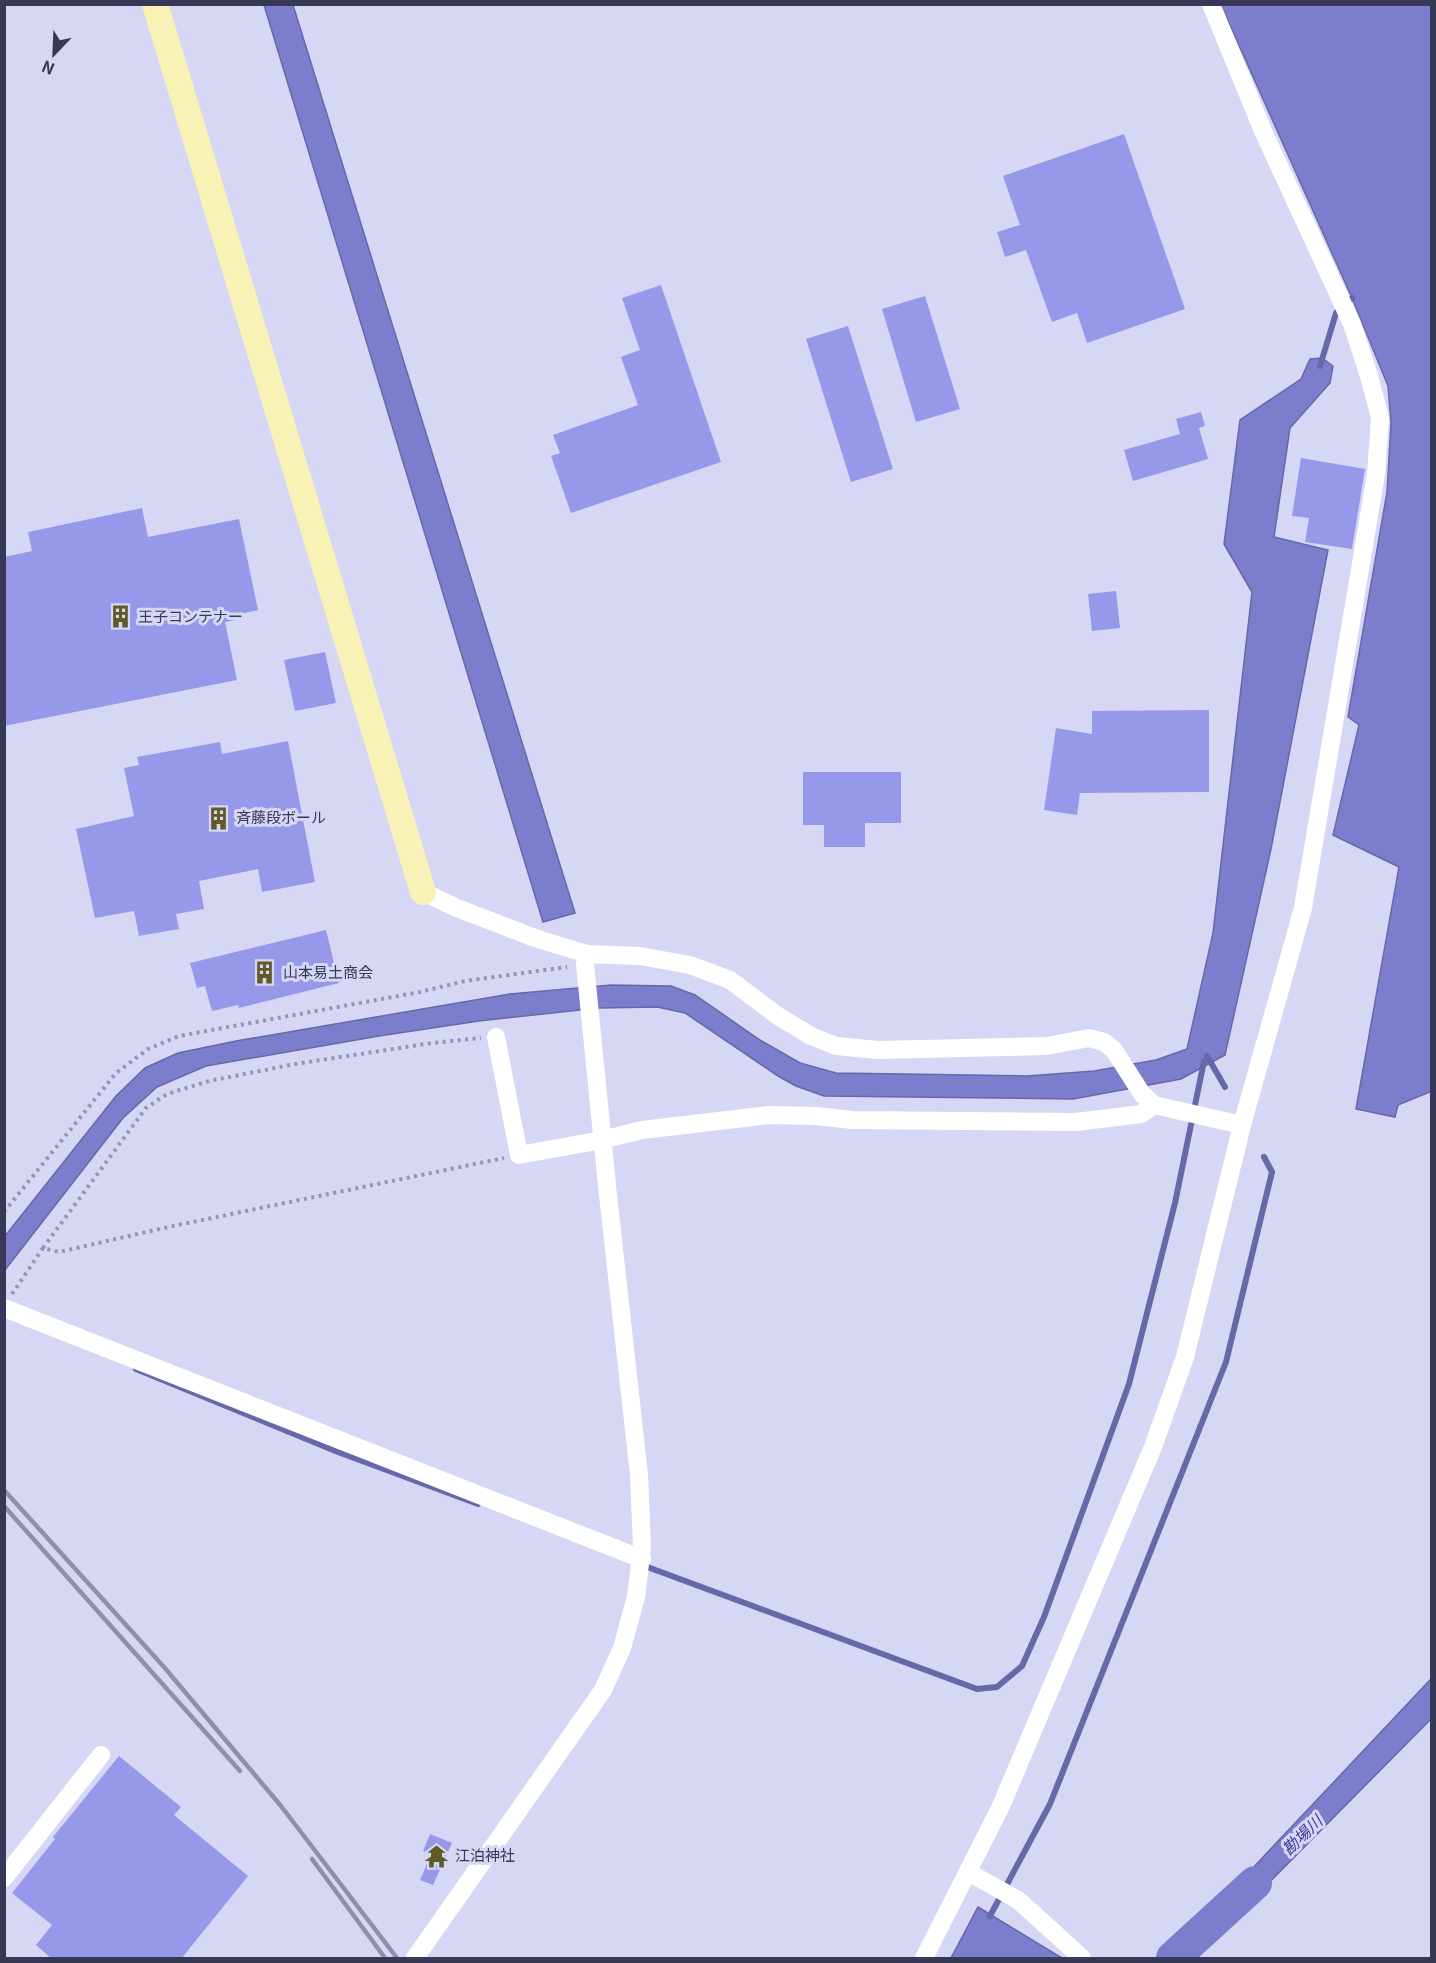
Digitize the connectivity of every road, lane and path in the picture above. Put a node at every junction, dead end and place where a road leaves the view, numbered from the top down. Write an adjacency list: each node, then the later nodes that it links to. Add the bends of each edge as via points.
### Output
1 (155, 4): 3 (street)
2 (1211, 4): 7 (street, via 1263,131 1352,324 1380,418 1376,474 1304,908)
3 (423, 892): 4 (street, via 535,938)
4 (587, 966): 6 (street, via 640,956 690,965 730,980 778,1016 836,1046 878,1050 1047,1046 1089,1038 1104,1041); 8 (street); 10 (path, via 465,981 179,1036 148,1049 116,1073)
5 (496, 1037): 9 (street); 11 (path, via 295,1064 209,1081 167,1094 146,1107)
6 (1148, 1100): 7 (street, via 1172,1111); 8 (street, via 1141,1114 1076,1122 852,1120 769,1115 642,1130)
7 (1242, 1125): 15 (street, via 1185,1357 1153,1447 1001,1806)
8 (602, 1140): 9 (street); 13 (street, via 639,1475)
9 (519, 1155): 11 (path, via 59,1252)
10 (4, 1212)
11 (43, 1248): 12 (path)
12 (8, 1302): 13 (street)
13 (642, 1559): 17 (street, via 622,1648 603,1690)
14 (102, 1755): 16 (street)
15 (968, 1872): 18 (street); 19 (street, via 1018,1900)
16 (4, 1878)
17 (416, 1959)
18 (924, 1959)
19 (1082, 1959)

